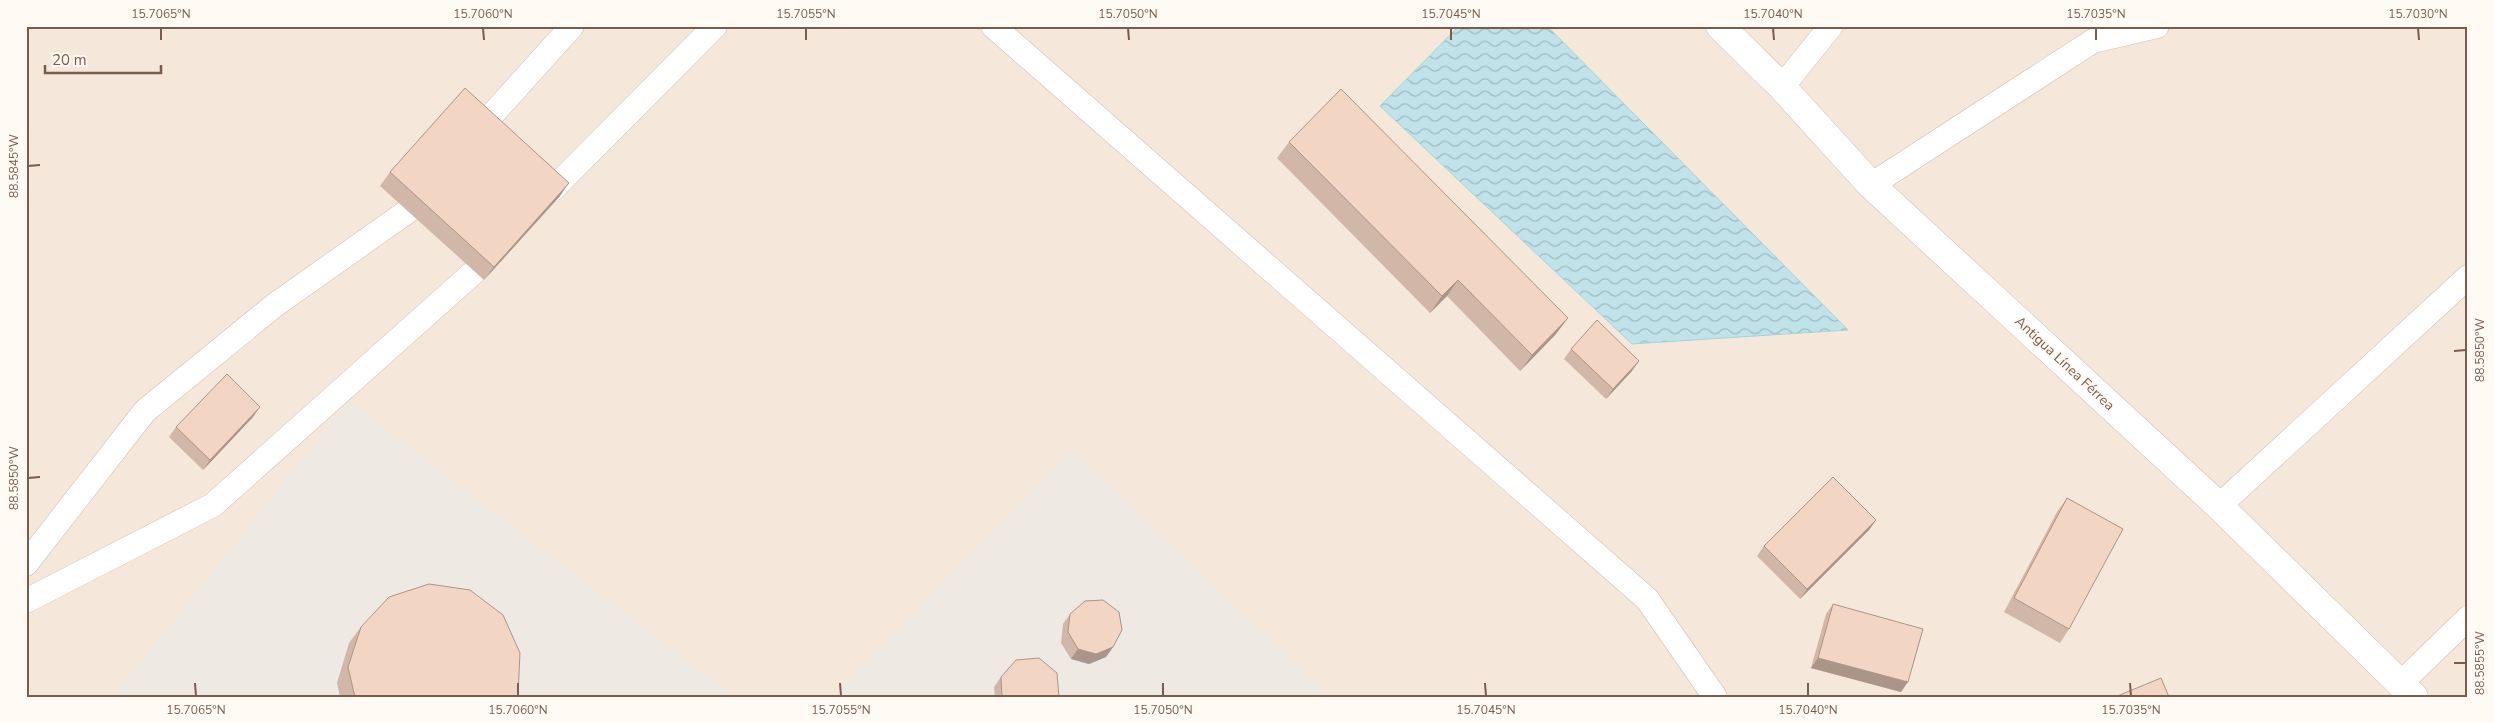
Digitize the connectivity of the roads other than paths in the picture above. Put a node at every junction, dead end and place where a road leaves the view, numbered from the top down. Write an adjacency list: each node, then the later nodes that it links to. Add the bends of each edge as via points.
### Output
1 (572, 26): 8 (lane)
2 (716, 26): 10 (lane)
3 (993, 26): 19 (lane, via 1647,599)
4 (1720, 26): 7 (street, Antigua Línea Férrea)
5 (1831, 26): 7 (lane)
6 (2157, 26): 9 (lane, via 2093,41)
7 (1782, 87): 9 (street, Antigua Línea Férrea)
8 (482, 126)
9 (1871, 185): 14 (street, Antigua Línea Férrea)
10 (552, 190)
11 (408, 211): 15 (lane, via 275,305 145,411)
12 (474, 272): 16 (lane, via 213,505)
13 (2468, 277): 14 (lane)
14 (2219, 506): 18 (street, Antigua Línea Férrea)
15 (26, 564)
16 (26, 601)
17 (2468, 618): 18 (lane)
18 (2407, 690)
19 (1715, 697)

